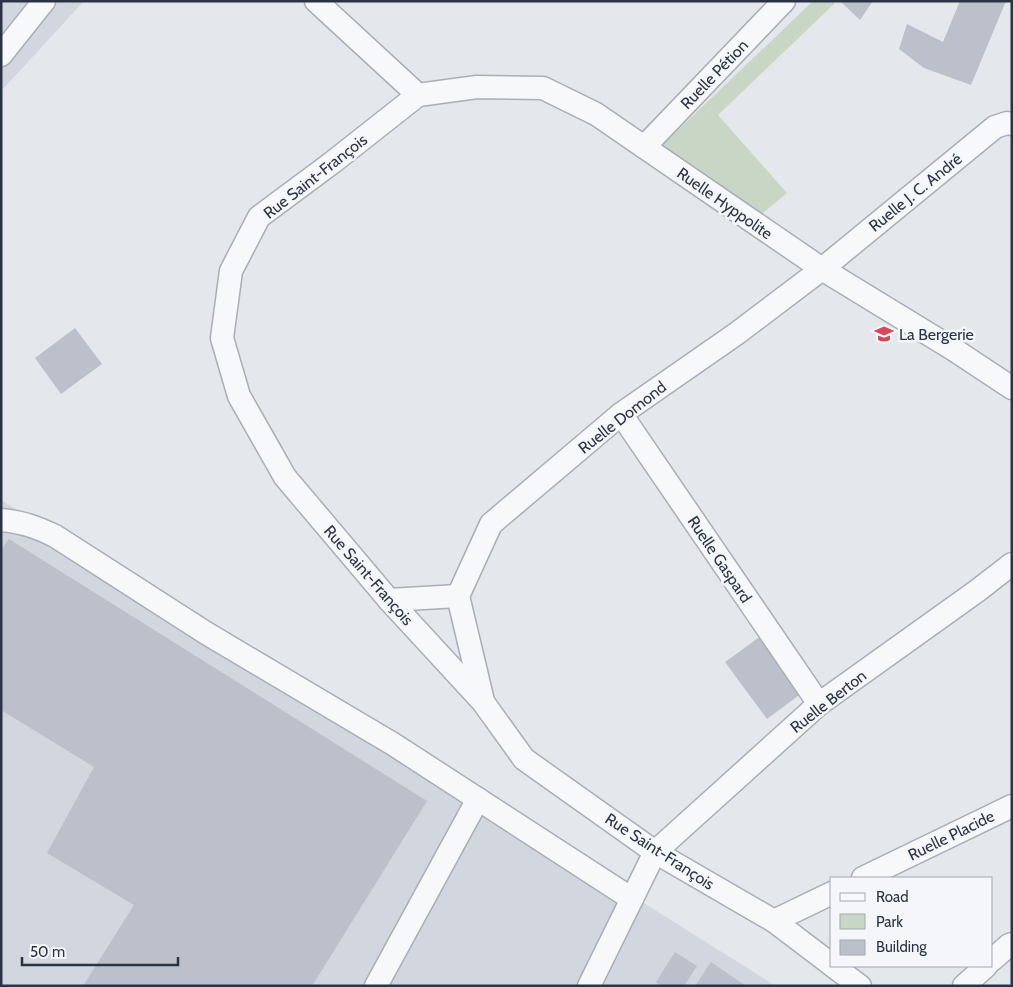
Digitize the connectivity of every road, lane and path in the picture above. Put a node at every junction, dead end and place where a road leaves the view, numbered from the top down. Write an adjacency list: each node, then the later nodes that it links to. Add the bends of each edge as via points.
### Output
1 (44, 1): 4 (street)
2 (316, 1): 5 (street)
3 (784, 1): 7 (street, Ruelle Pétion)
4 (1, 55)
5 (418, 95): 7 (street, Ruelle Hyppolite, via 477,87 543,88 596,114); 14 (street, Rue Saint-François, via 259,218 231,272 222,338 239,396 285,477)
6 (1012, 124): 8 (street, Ruelle J. C. André, via 994,127)
7 (644, 146): 8 (street, Ruelle Hyppolite)
8 (822, 269): 9 (street, Ruelle Hyppolite); 10 (street, Ruelle Domond)
9 (1012, 388)
10 (621, 414): 13 (street, Ruelle Domond, via 491,524); 16 (street, Ruelle Gaspard)
11 (1, 520): 17 (street, via 32,525 55,536 206,633 393,744)
12 (1012, 564): 16 (street, Ruelle Berton)
13 (458, 596): 14 (street); 15 (street)
14 (390, 600): 15 (street, Rue Saint-François)
15 (483, 702): 19 (street, Rue Saint-François, via 524,759)
16 (819, 704): 19 (street, Ruelle Berton)
17 (478, 799): 22 (street); 29 (street)
18 (1012, 806): 20 (street, Ruelle Placide)
19 (655, 852): 22 (street); 23 (street, Rue Saint-François)
20 (865, 877)
21 (830, 894): 23 (street)
22 (632, 899): 30 (street)
23 (774, 921): 26 (street, Rue Saint-François)
24 (1012, 944): 25 (street)
25 (993, 959)
26 (830, 963)
27 (835, 967): 31 (street, Rue Saint-François)
28 (985, 967): 32 (street)
29 (376, 986)
30 (589, 986)
31 (860, 986)
32 (964, 986)

